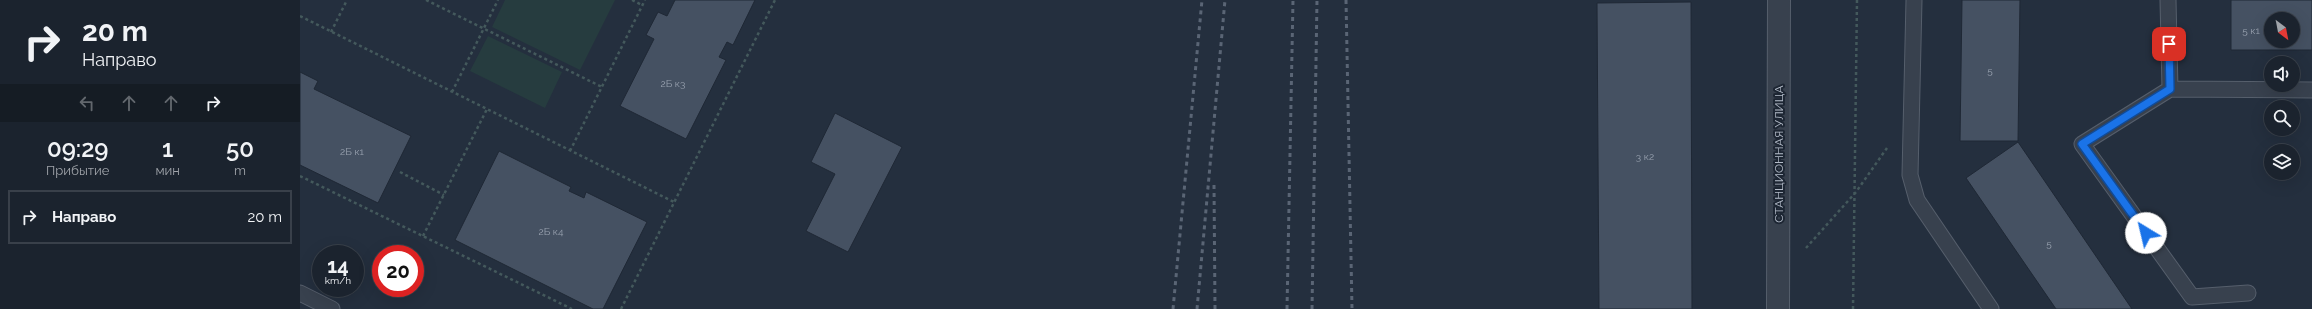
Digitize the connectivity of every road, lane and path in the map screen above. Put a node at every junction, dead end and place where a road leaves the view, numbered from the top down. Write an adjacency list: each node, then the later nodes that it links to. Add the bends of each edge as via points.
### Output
1 (347, 0): 14 (path)
2 (426, 0): 13 (path)
3 (498, 0): 13 (path)
4 (632, 0): 11 (path)
5 (645, 0): 11 (path)
6 (775, 0): 26 (path)
7 (1779, 0): 28 (street, СТАНЦИОННАЯ УЛИЦА)
8 (1857, 0): 24 (path)
9 (1914, 0): 20 (lane)
10 (2168, 0): 16 (lane)
11 (642, 5): 15 (path)
12 (300, 16): 14 (path)
13 (484, 28): 15 (path); 18 (path)
14 (331, 32): 18 (path)
15 (602, 87): 21 (path)
16 (2170, 89): 17 (lane); 30 (lane, via 2082,144 2192,297)
17 (2312, 90)
18 (452, 92): 19 (path)
19 (487, 109): 21 (path); 25 (path)
20 (1910, 114): 24 (path); 36 (lane, via 1910,175 1917,200)
21 (570, 151): 26 (path)
22 (400, 172): 25 (path)
23 (300, 176): 27 (path)
24 (1856, 192): 28 (path); 35 (path)
25 (444, 195): 27 (path)
26 (674, 202): 33 (path)
27 (423, 236): 32 (path)
28 (1778, 278): 34 (street, СТАНЦИОННАЯ УЛИЦА)
29 (300, 292): 31 (lane)
30 (2248, 293)
31 (332, 309)
32 (572, 309)
33 (621, 309)
34 (1778, 309)
35 (1853, 309)
36 (1990, 309)

